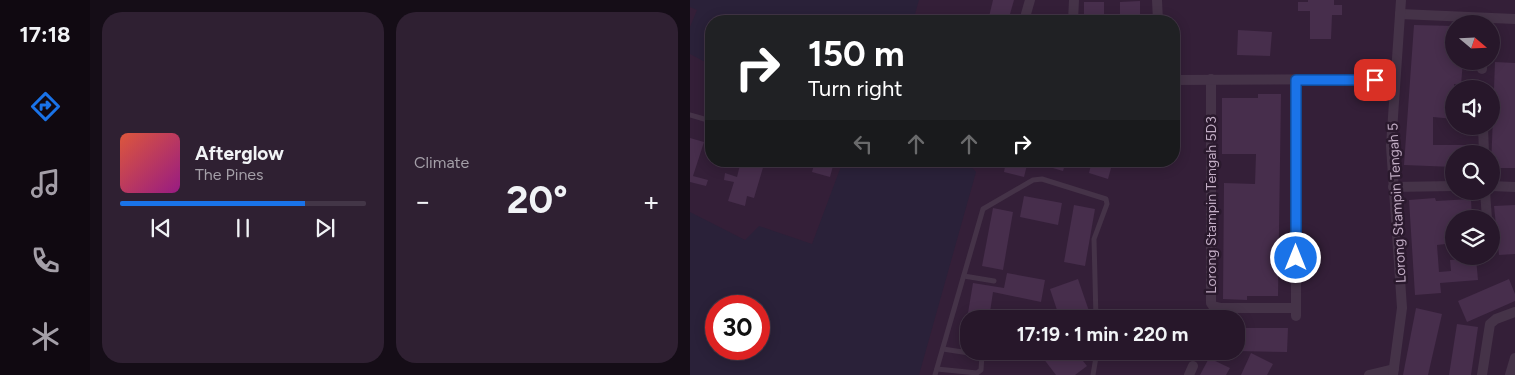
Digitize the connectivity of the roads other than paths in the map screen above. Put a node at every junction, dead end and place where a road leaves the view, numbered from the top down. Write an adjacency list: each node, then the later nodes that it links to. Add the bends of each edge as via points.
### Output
1 (1030, 0): 6 (street)
2 (1074, 0): 7 (street)
3 (1157, 0): 8 (street)
4 (1401, 0): 5 (street, Lorong Stampin Tengah 5)
5 (1400, 14): 9 (street); 15 (street, Lorong Stampin Tengah 5)
6 (1026, 15)
7 (1073, 15)
8 (1158, 15)
9 (1445, 18)
10 (1515, 19): 11 (street)
11 (1500, 20)
12 (1211, 79): 13 (street); 14 (street); 14 (street, Lorong Stampin Tengah 5D3, via 1211,303 1221,308 1296,312)
13 (1180, 80)
14 (1296, 80): 15 (street)
15 (1395, 80): 18 (street, Lorong Stampin Tengah 5)
16 (690, 114): 17 (lane)
17 (705, 119)
18 (1393, 186): 19 (street); 31 (street, Lorong Stampin Tengah 5, via 1402,308)
19 (1445, 186)
20 (1500, 186): 21 (street)
21 (1515, 187)
22 (964, 276): 23 (lane); 24 (lane, via 986,207 1038,179 1106,199 1094,239); 26 (lane)
23 (994, 281)
24 (1096, 310)
25 (1515, 312): 34 (street, via 1490,324)
26 (943, 349): 29 (lane); 30 (lane, via 980,354 983,358 979,373)
27 (1515, 358): 35 (street)
28 (1096, 360): 32 (lane)
29 (936, 372): 30 (lane)
30 (945, 372)
31 (1393, 372): 33 (street)
32 (1093, 375)
33 (1369, 375)
34 (1482, 375)
35 (1510, 375)

